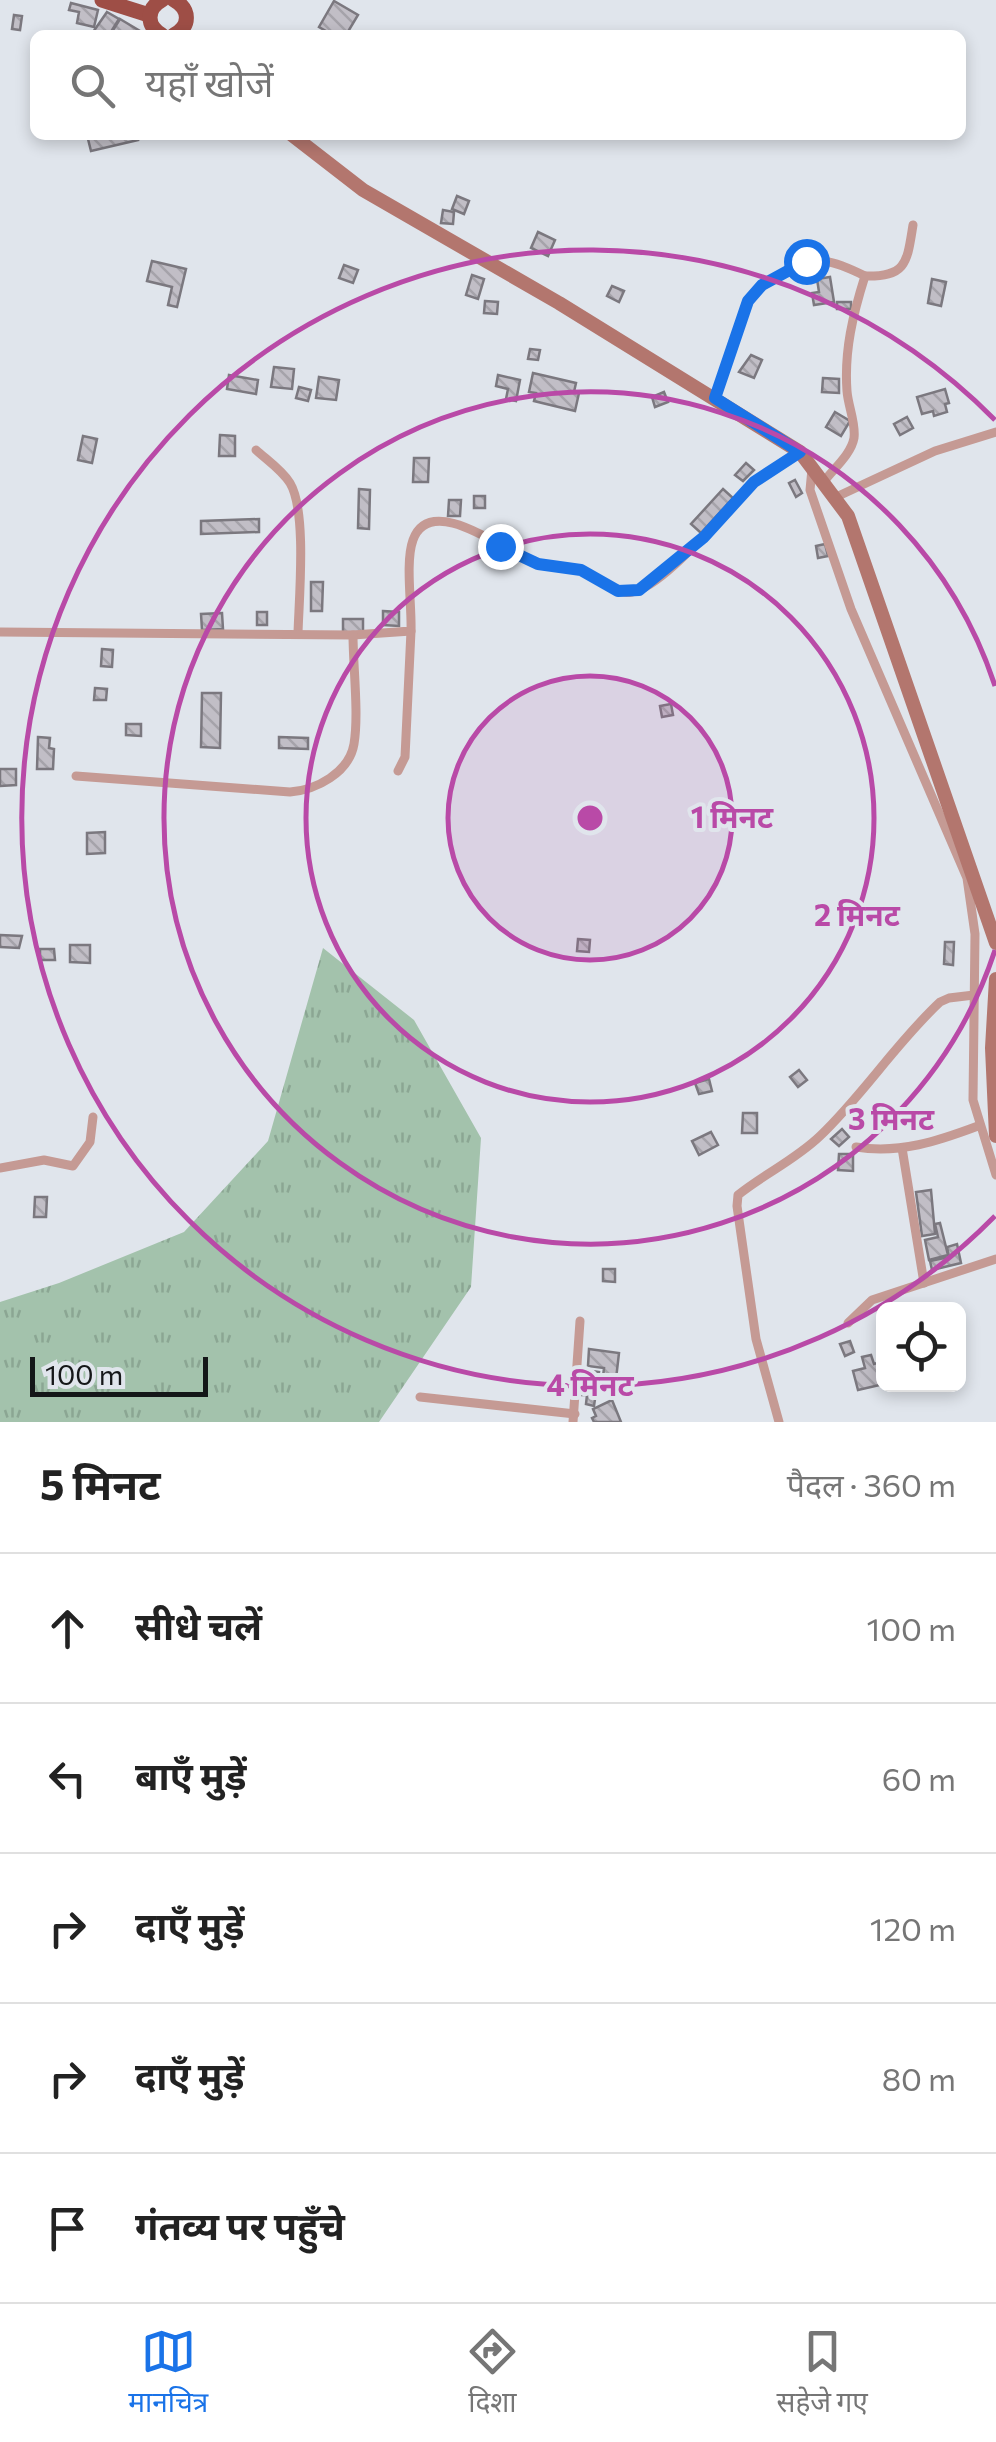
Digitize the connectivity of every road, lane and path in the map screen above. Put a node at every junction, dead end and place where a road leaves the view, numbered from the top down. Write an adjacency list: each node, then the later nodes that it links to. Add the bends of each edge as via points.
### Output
1 (102, 0): 4 (highway)
2 (162, 0): 4 (highway)
3 (182, 2): 6 (highway, via 186,22)
4 (150, 15): 5 (highway)
5 (155, 30)
6 (179, 30)
7 (298, 140): 10 (main road, via 363,190)
8 (913, 225): 9 (street, via 900,270)
9 (865, 276): 10 (street, via 817,260 762,285 748,301); 15 (street, via 847,356 853,442)
10 (715, 398): 13 (main road)
11 (996, 432): 16 (street, via 935,450)
12 (256, 450): 19 (street, via 295,494)
13 (800, 452): 14 (main road); 17 (street, via 754,482 704,537 630,593 581,570 525,558 451,522 433,522 412,541)
14 (812, 468): 15 (main road); 25 (street, via 810,490 850,609 967,878 976,934)
15 (823, 483): 16 (main road)
16 (834, 498): 23 (main road, via 848,516)
17 (411, 631): 20 (street); 21 (street, via 405,758)
18 (0, 632): 19 (street)
19 (298, 633): 20 (street)
20 (353, 634): 22 (street, via 354,746 319,787 290,792)
21 (398, 771)
22 (76, 776)
23 (996, 943)
24 (996, 978): 28 (main road)
25 (974, 995): 27 (street, via 971,1085); 39 (street, via 940,1002 825,1132 738,1195 756,1338)
26 (94, 1117): 31 (street, via 90,1142 73,1166 44,1160)
27 (978, 1126): 30 (street); 32 (street)
28 (996, 1136)
29 (856, 1147): 30 (street)
30 (902, 1148): 34 (street)
31 (0, 1168)
32 (996, 1174)
33 (996, 1259): 34 (street)
34 (924, 1283): 36 (street, via 872,1300)
35 (580, 1321): 38 (street)
36 (848, 1324)
37 (420, 1397): 38 (street)
38 (574, 1418)
39 (778, 1422)

